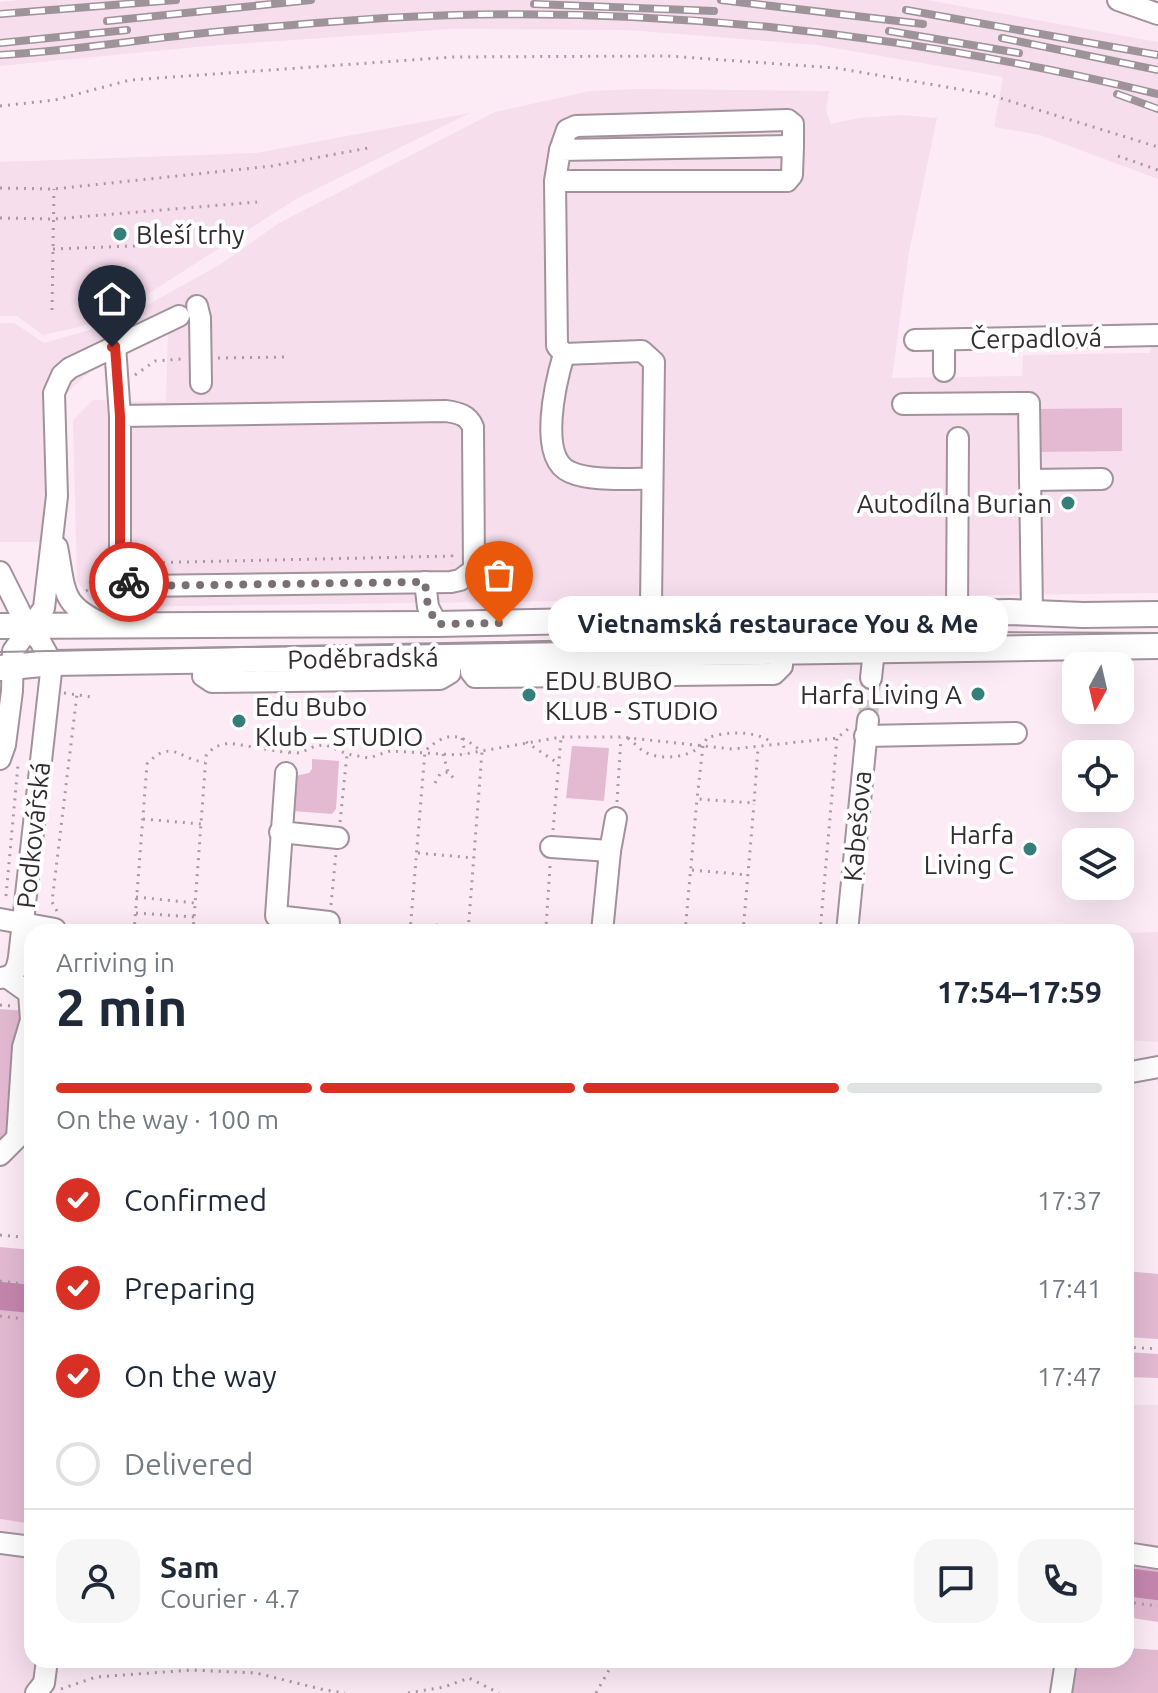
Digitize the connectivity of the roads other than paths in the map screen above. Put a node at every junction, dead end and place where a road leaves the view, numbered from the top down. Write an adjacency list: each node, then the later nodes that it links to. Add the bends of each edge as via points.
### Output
1 (1118, 0): 2 (street)
2 (1158, 14)
3 (555, 181): 3 (street, via 567,130 576,126 788,120 793,124 792,175 787,181); 8 (street, via 557,346)
4 (1158, 335): 6 (street, Čerpadlová)
5 (915, 340): 6 (street, Čerpadlová)
6 (944, 340): 9 (street)
7 (115, 346): 10 (street, via 188,311 200,318); 12 (street); 17 (street, via 70,368 57,383)
8 (564, 354): 14 (street, via 550,444 557,462 569,472 591,477); 14 (street, via 642,351 654,362)
9 (944, 371)
10 (201, 383)
11 (903, 404): 16 (street, via 1029,403)
12 (120, 416): 20 (street, via 121,571 137,586); 20 (street, via 446,411 464,416 473,427 476,562 468,576)
13 (958, 438): 22 (street)
14 (652, 479): 25 (street)
15 (1102, 479): 16 (street)
16 (1030, 480): 23 (street)
17 (54, 527): 19 (street, Podkovářská); 28 (street, via 69,602)
18 (0, 572): 21 (street)
19 (48, 578): 21 (street); 29 (street, Podkovářská, via 44,608)
20 (425, 582): 26 (street)
21 (10, 592): 29 (street)
22 (957, 613): 23 (main road, Poděbradská); 25 (main road, Poděbradská)
23 (1032, 613): 24 (main road, Poděbradská)
24 (1158, 614)
25 (653, 620): 26 (main road, Poděbradská)
26 (437, 624): 28 (main road, Poděbradská)
27 (0, 626): 29 (main road, Poděbradská)
28 (109, 627): 29 (main road, Poděbradská)
29 (28, 628): 32 (street); 33 (street, Podkovářská)
30 (1158, 646): 31 (main road, Poděbradská)
31 (874, 650): 32 (main road, Poděbradská); 34 (street)
32 (52, 663): 33 (main road, Poděbradská); 36 (street, Podkovářská)
33 (6, 667): 37 (street, Podkovářská)
34 (871, 678)
35 (1016, 733): 49 (street, Kabešova, via 867,727)
36 (43, 747): 37 (street, Podkovářská); 44 (street, Podkovářská)
37 (6, 748)
38 (288, 763): 40 (street)
39 (616, 818): 43 (street)
40 (280, 832): 41 (street); 47 (street, via 276,916)
41 (338, 838)
42 (551, 847): 43 (street)
43 (610, 851): 48 (street)
44 (27, 888): 45 (street, Podkovářská); 46 (street)
45 (9, 921): 46 (street); 50 (street, Podkovářská, via 17,970)
46 (56, 924)
47 (329, 924)
48 (603, 924)
49 (848, 924)
50 (4, 978): 51 (street)
51 (24, 990)
52 (24, 1044): 55 (street, via 17,1138)
53 (1158, 1067): 54 (street)
54 (1134, 1072)
55 (0, 1155)
56 (0, 1543): 57 (street)
57 (24, 1546)
58 (1134, 1554): 59 (street)
59 (1158, 1558)
60 (46, 1668): 62 (street)
61 (1065, 1668): 63 (street)
62 (36, 1693)
63 (1061, 1693)

